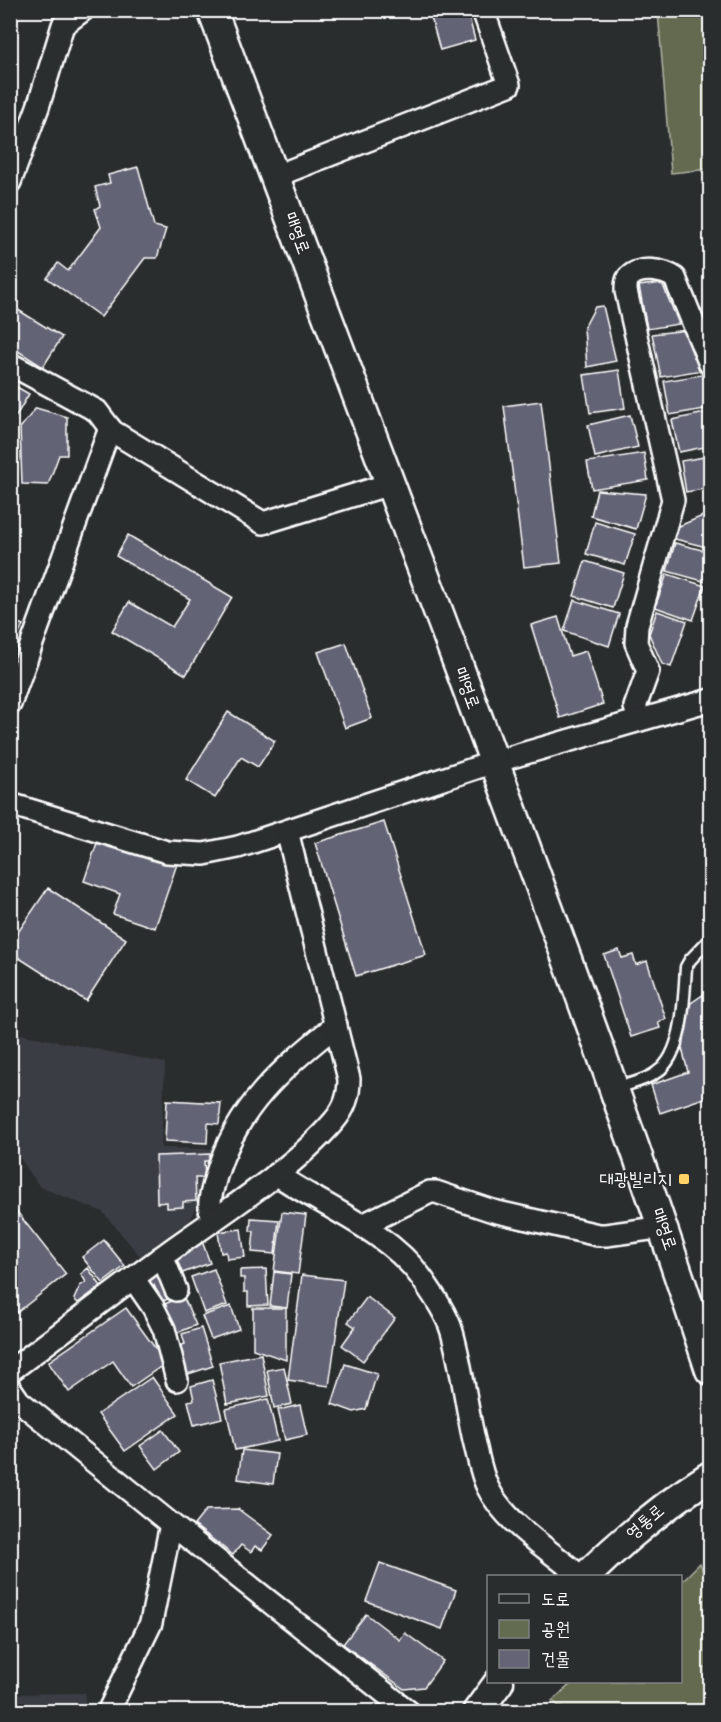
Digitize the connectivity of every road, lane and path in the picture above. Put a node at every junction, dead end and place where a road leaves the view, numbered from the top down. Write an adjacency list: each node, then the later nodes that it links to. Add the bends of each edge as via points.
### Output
1 (82, 10): 5 (street, via 63,25)
2 (212, 10): 4 (street, 매영로)
3 (483, 10): 4 (street, via 509,85)
4 (276, 176): 9 (street, 매영로)
5 (10, 182)
6 (10, 364): 8 (street, via 97,411)
7 (711, 364): 12 (street, via 675,278 653,271 640,271 629,277 626,291 673,500 637,626 636,643 648,671 635,707)
8 (110, 428): 9 (street, via 262,523); 11 (street)
9 (390, 484): 13 (street, 매영로)
10 (711, 700): 12 (street)
11 (10, 704)
12 (639, 720): 13 (street)
13 (494, 762): 15 (street); 18 (street, 매영로)
14 (10, 804): 15 (street, via 167,852 187,854 222,852)
15 (287, 831): 17 (street)
16 (711, 939): 18 (lane, via 686,967 683,1014 673,1053 656,1073)
17 (336, 1025): 19 (street, via 349,1079 345,1105 321,1134); 20 (street, via 266,1085 243,1117 219,1166 208,1210)
18 (613, 1089): 22 (street, 매영로)
19 (276, 1174): 20 (street); 21 (street)
20 (213, 1221): 23 (street)
21 (363, 1226): 22 (street, via 436,1192 483,1209 598,1235); 32 (street, via 404,1258 421,1277 452,1330 466,1406 488,1489 523,1531)
22 (663, 1227): 26 (street, 매영로)
23 (160, 1258): 24 (street); 25 (street)
24 (133, 1278): 27 (street); 28 (street, via 164,1329)
25 (176, 1290)
26 (708, 1353)
27 (10, 1371)
28 (177, 1380)
29 (10, 1388): 31 (street, via 19,1401)
30 (711, 1476): 33 (street, 영통로, via 666,1505)
31 (171, 1524): 35 (street, via 151,1623); 36 (street)
32 (579, 1575)
33 (587, 1575)
34 (498, 1683): 37 (street)
35 (108, 1712)
36 (409, 1712)
37 (477, 1712)

